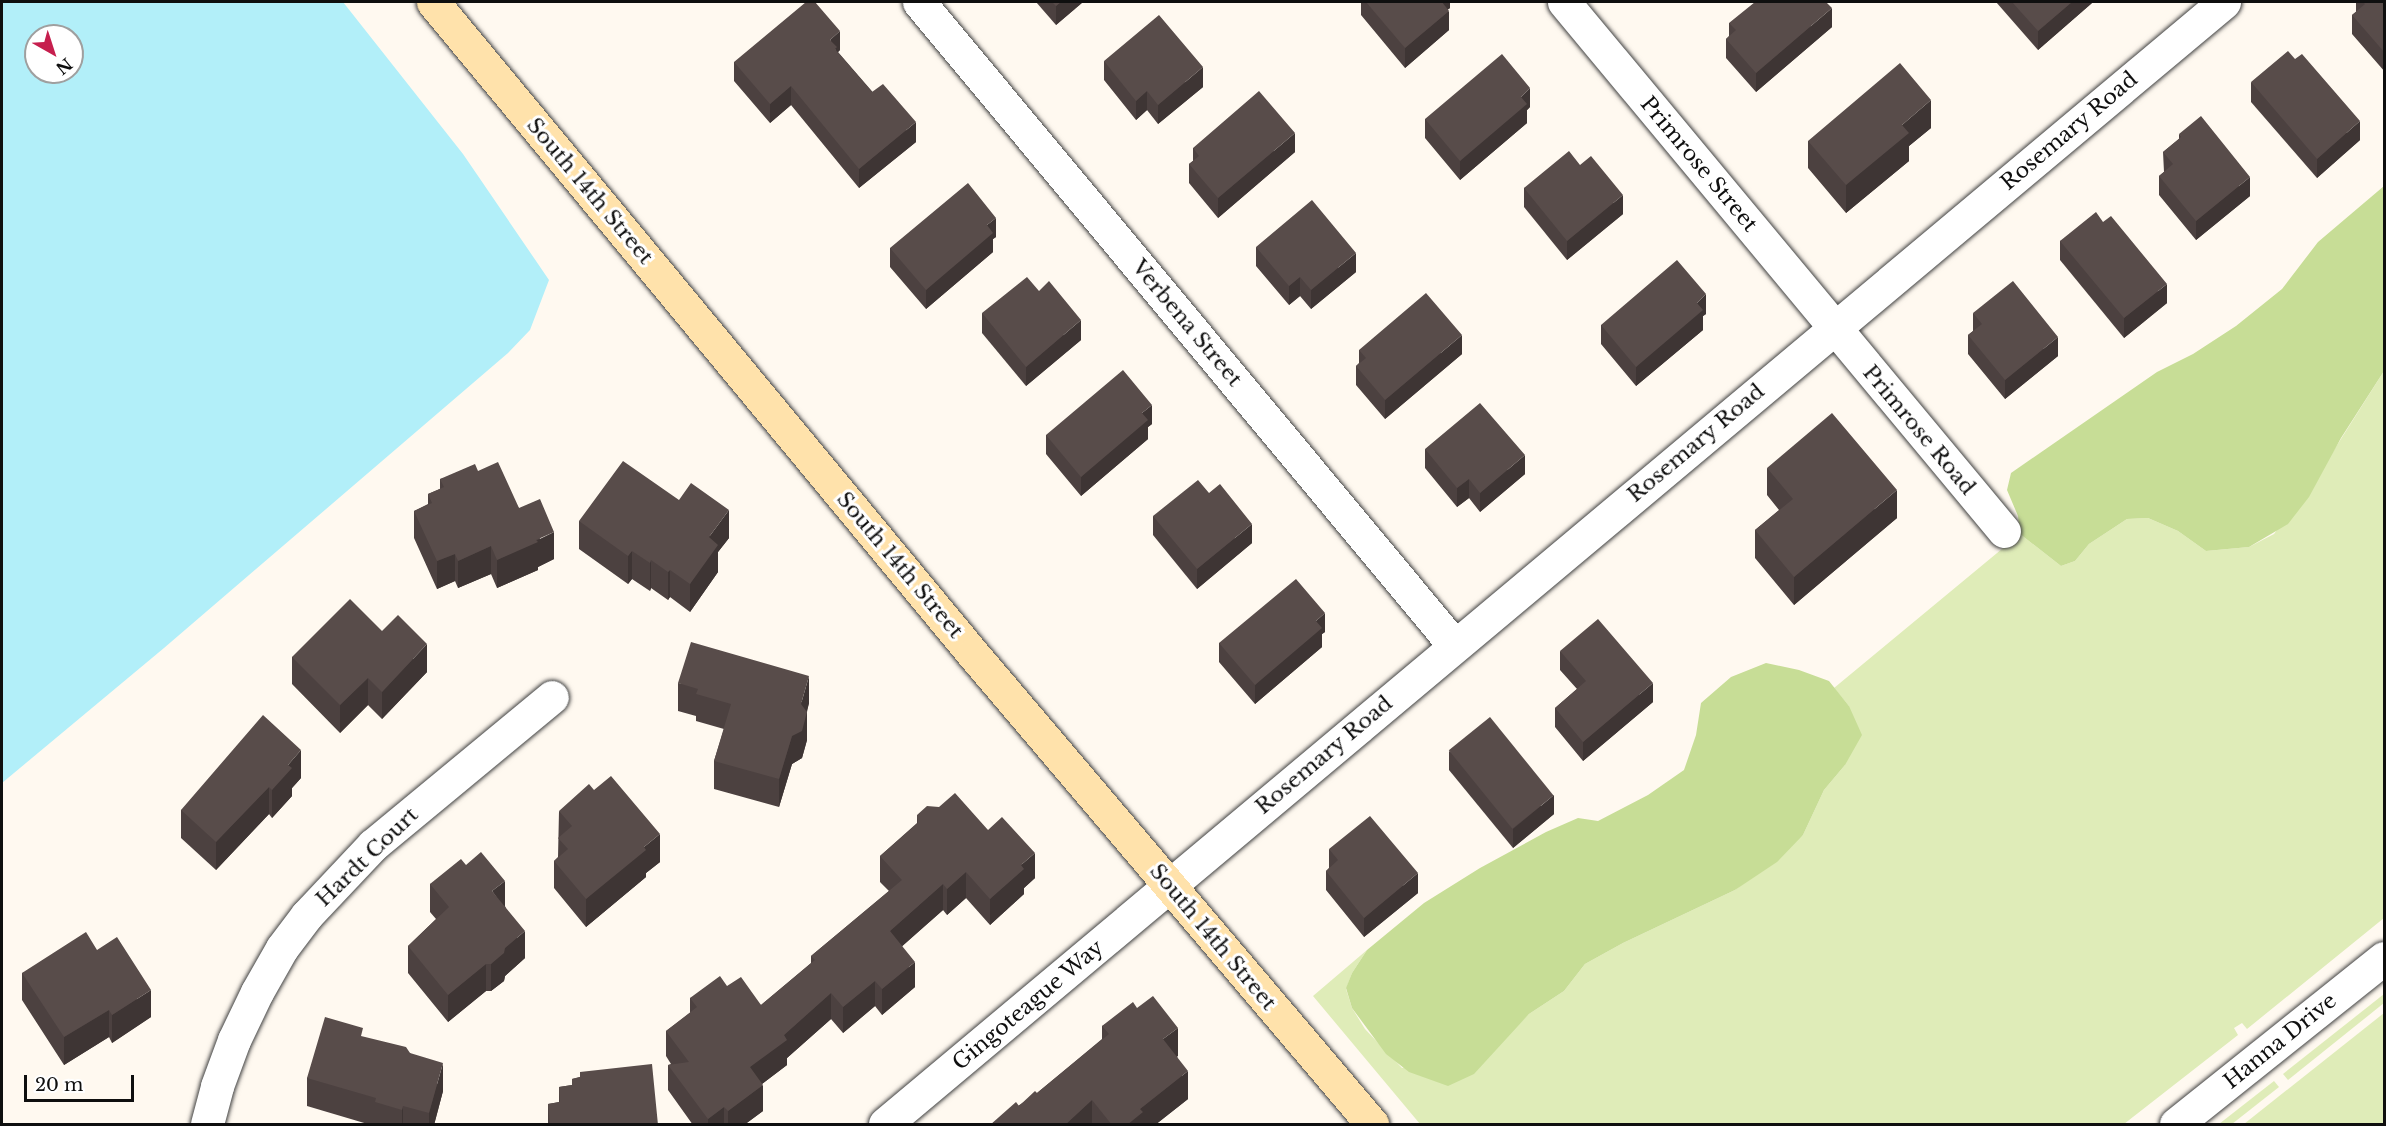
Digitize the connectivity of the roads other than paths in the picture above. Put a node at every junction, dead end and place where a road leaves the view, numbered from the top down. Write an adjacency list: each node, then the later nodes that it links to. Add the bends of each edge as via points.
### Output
1 (433, 2): 9 (main road, South 14th Street, via 973,654)
2 (919, 2): 7 (street, Verbena Street)
3 (1564, 2): 5 (street, Primrose Street)
4 (2213, 5): 5 (street, Rosemary Road)
5 (1834, 327): 6 (street, Primrose Road); 7 (street, Rosemary Road)
6 (2004, 531)
7 (1454, 645): 9 (street, Rosemary Road)
8 (552, 697): 11 (street, Hardt Court, via 373,845 307,915 282,948 234,1040)
9 (1170, 885): 12 (street, Gingoteague Way); 13 (main road, South 14th Street)
10 (2385, 958): 14 (street, Hanna Drive)
11 (207, 1125)
12 (885, 1125)
13 (1372, 1125)
14 (2176, 1125)

